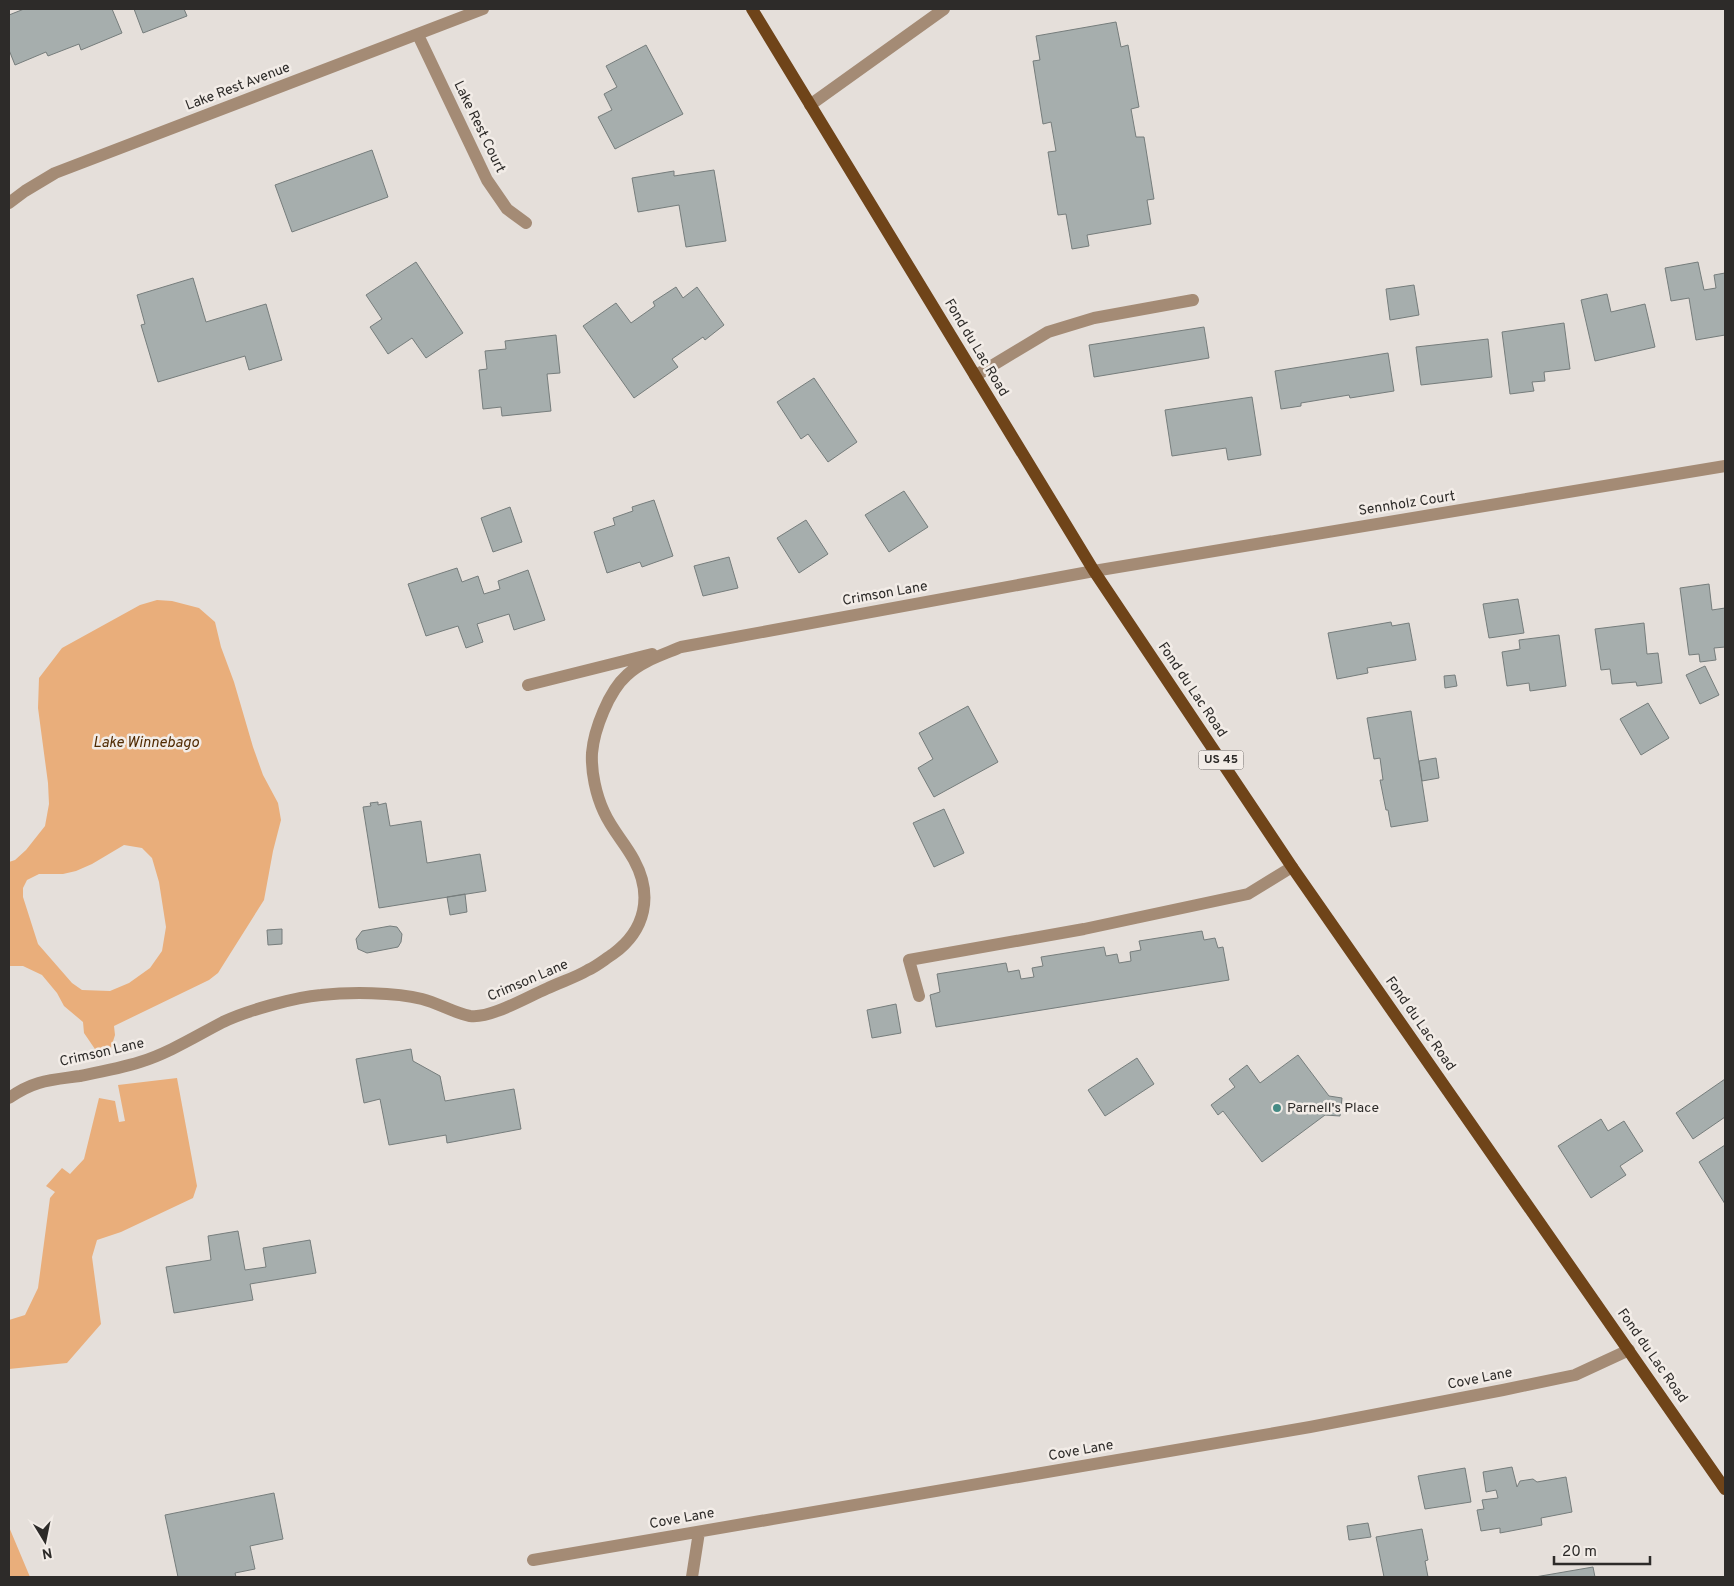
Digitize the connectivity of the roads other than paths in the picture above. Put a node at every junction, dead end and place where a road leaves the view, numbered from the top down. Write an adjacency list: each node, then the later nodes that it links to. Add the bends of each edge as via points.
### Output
1 (483, 9): 4 (street, Lake Rest Avenue)
2 (752, 9): 5 (main road, Fond du Lac Road / US 45)
3 (944, 9): 5 (street)
4 (418, 35): 6 (street, Lake Rest Avenue, via 55,173); 7 (street, Lake Rest Court, via 487,180 507,209)
5 (810, 105): 9 (main road, Fond du Lac Road / US 45)
6 (9, 203)
7 (526, 223)
8 (1193, 300): 9 (street, via 1094,318 1048,332)
9 (975, 376): 11 (main road, Fond du Lac Road / US 45)
10 (1725, 466): 11 (street, Sennholz Court)
11 (1094, 571): 12 (street, Crimson Lane); 14 (main road, Fond du Lac Road / US 45)
12 (681, 647): 13 (street, Crimson Lane); 16 (street, Crimson Lane, via 645,662 626,675 611,696 598,726 592,753 599,800 609,823 639,870 644,897 643,916 637,930 624,946 603,961 506,1008 482,1016 470,1016 423,999 387,994 320,995 292,1001 226,1021 140,1062 30,1084)
13 (528, 685)
14 (1292, 867): 15 (street, via 1248,894 1084,929 909,960); 17 (main road, Fond du Lac Road / US 45)
15 (918, 996)
16 (9, 1098)
17 (1629, 1350): 18 (main road, Fond du Lac Road / US 45); 19 (street, Cove Lane, via 1574,1375 1503,1390)
18 (1725, 1489)
19 (699, 1532): 20 (street, Cove Lane); 21 (street)
20 (533, 1560)
21 (692, 1577)

